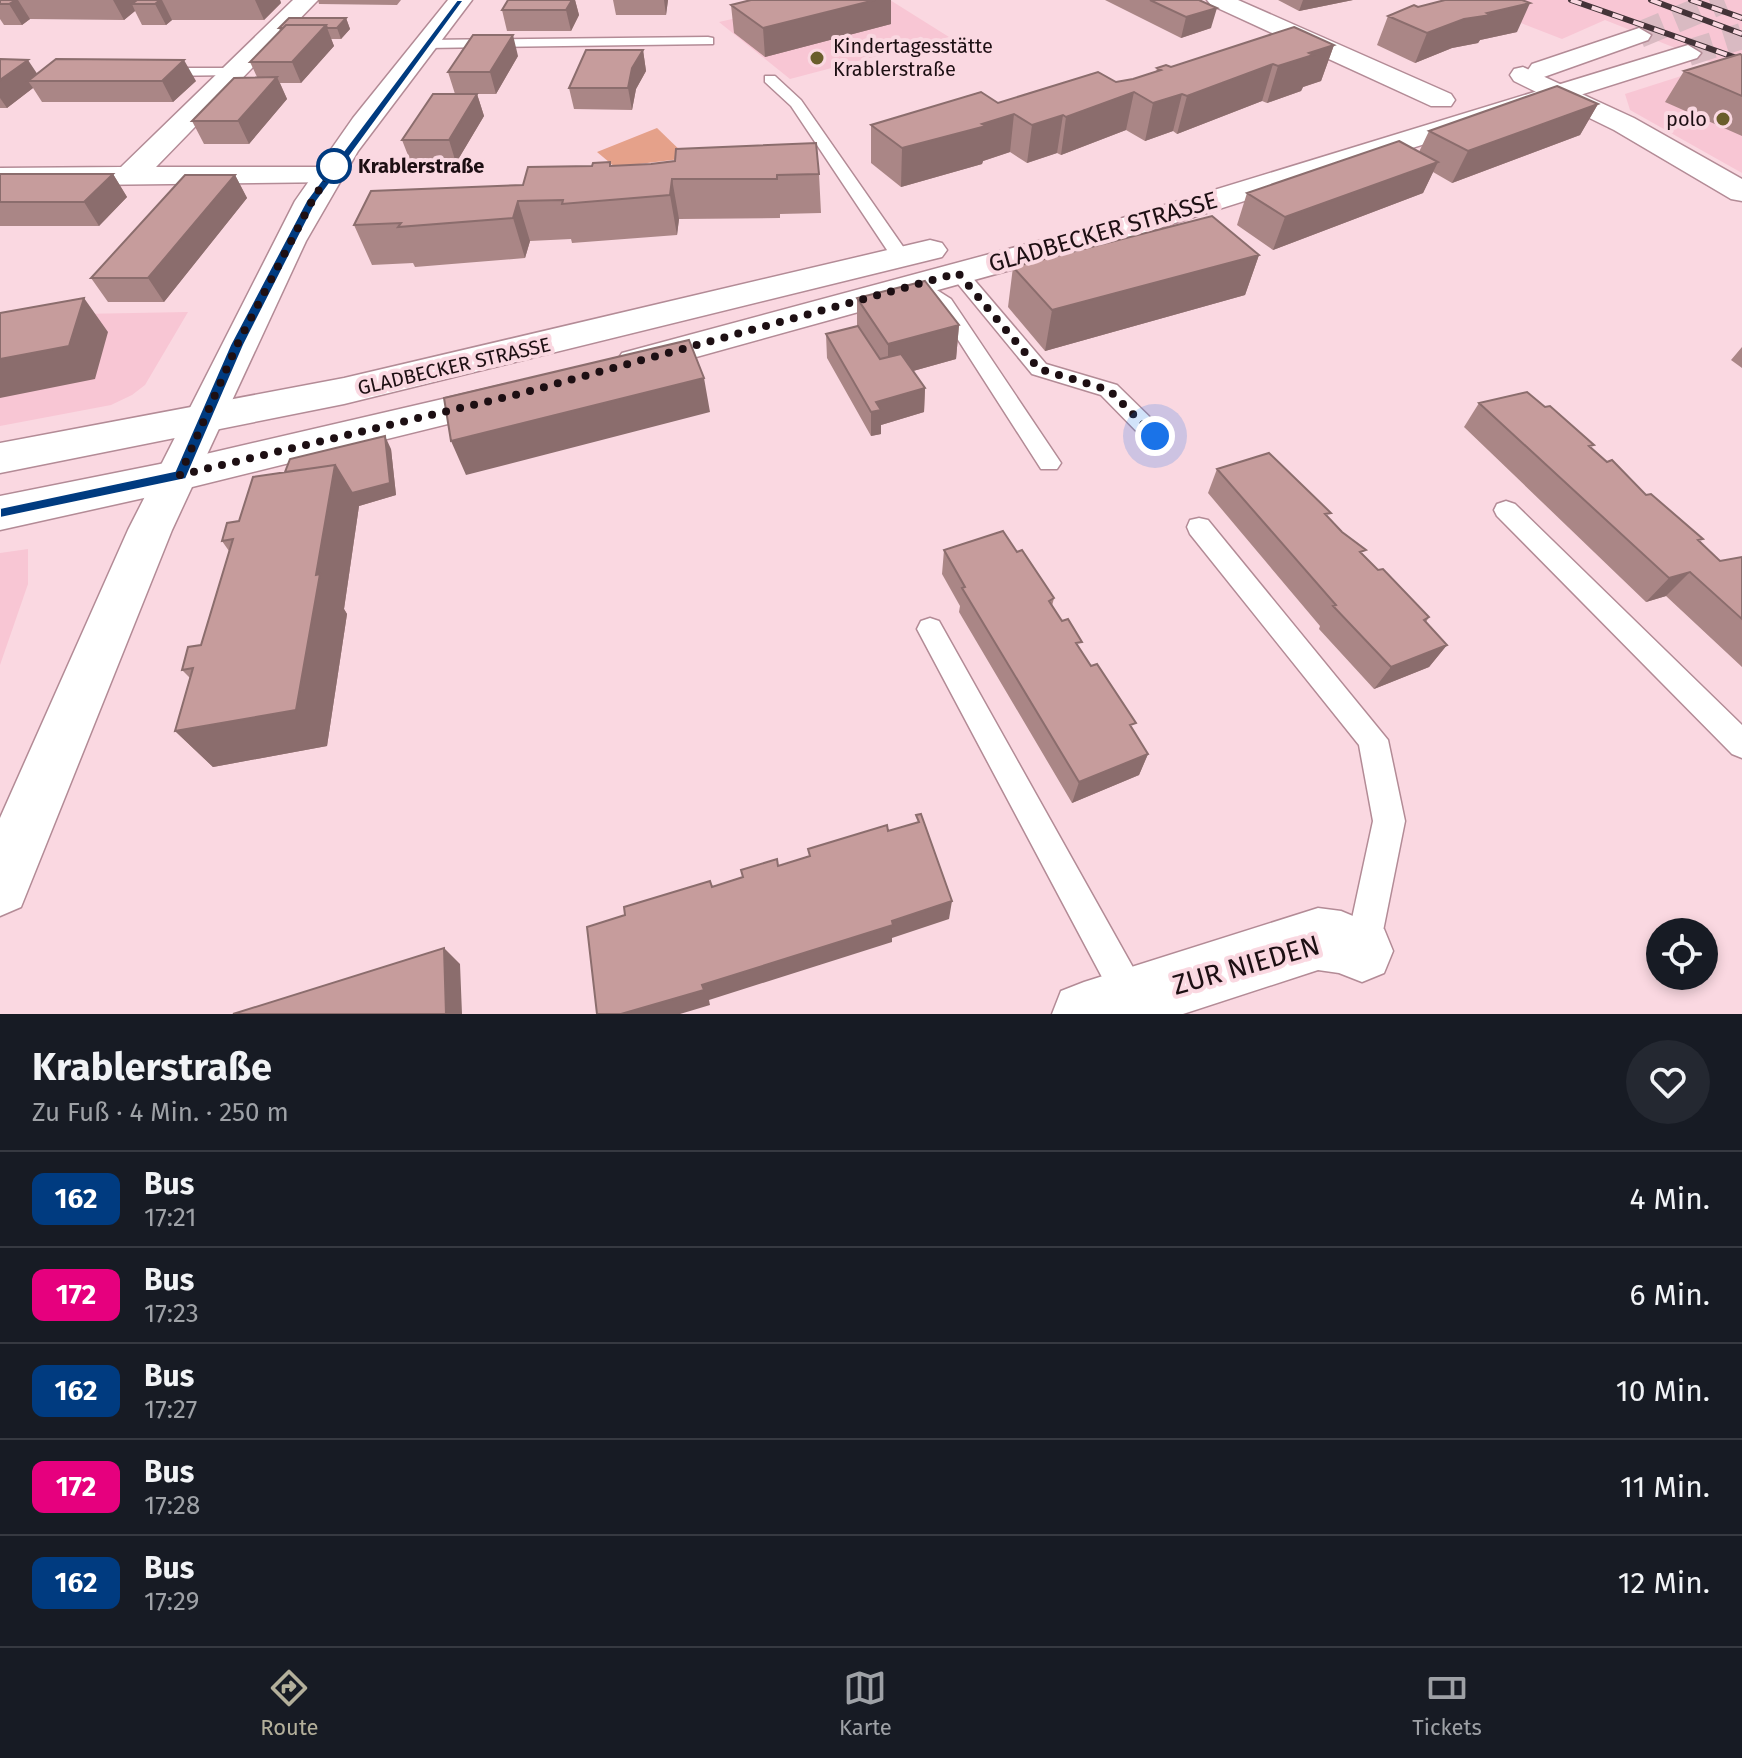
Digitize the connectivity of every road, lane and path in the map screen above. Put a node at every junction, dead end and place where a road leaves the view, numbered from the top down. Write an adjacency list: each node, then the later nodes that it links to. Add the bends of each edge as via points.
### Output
1 (306, 0): 9 (main road)
2 (460, 0): 6 (main road)
3 (1219, 0): 13 (main road)
4 (1639, 35): 10 (main road, GLADBECKER STRASSE)
5 (708, 41): 6 (lane)
6 (426, 44): 15 (main road)
7 (1688, 53): 12 (main road, GLADBECKER STRASSE)
8 (140, 72): 9 (lane)
9 (234, 72): 14 (main road)
10 (1523, 75): 12 (main road); 13 (main road, GLADBECKER STRASSE)
11 (770, 79): 18 (lane, via 796,103)
12 (1563, 93): 17 (main road); 19 (main road, GLADBECKER STRASSE, via 1128,227)
13 (1441, 100): 18 (main road, GLADBECKER STRASSE, via 1049,221)
14 (130, 176): 15 (main road); 16 (main road)
15 (327, 176): 22 (main road, via 237,345)
16 (0, 177)
17 (1742, 192)
18 (910, 271): 19 (main road, GLADBECKER STRASSE); 20 (main road, GLADBECKER STRASSE); 22 (main road, GLADBECKER STRASSE); 25 (lane, via 944,303)
19 (958, 273): 23 (lane, via 1039,369 1109,390)
20 (611, 369)
21 (534, 390): 26 (main road, GLADBECKER STRASSE)
22 (205, 419): 24 (main road, GLADBECKER STRASSE); 26 (main road)
23 (1155, 436)
24 (0, 458)
25 (1049, 463)
26 (180, 475): 28 (main road, GLADBECKER STRASSE); 32 (main road, via 150,530)
27 (1506, 510): 31 (lane)
28 (0, 513)
29 (1199, 527): 33 (lane, via 1373,740 1389,821)
30 (930, 629): 34 (lane)
31 (1742, 745)
32 (6, 858)
33 (1362, 951): 34 (main road, ZUR NIEDEN, via 1318,939)
34 (1108, 1006)

